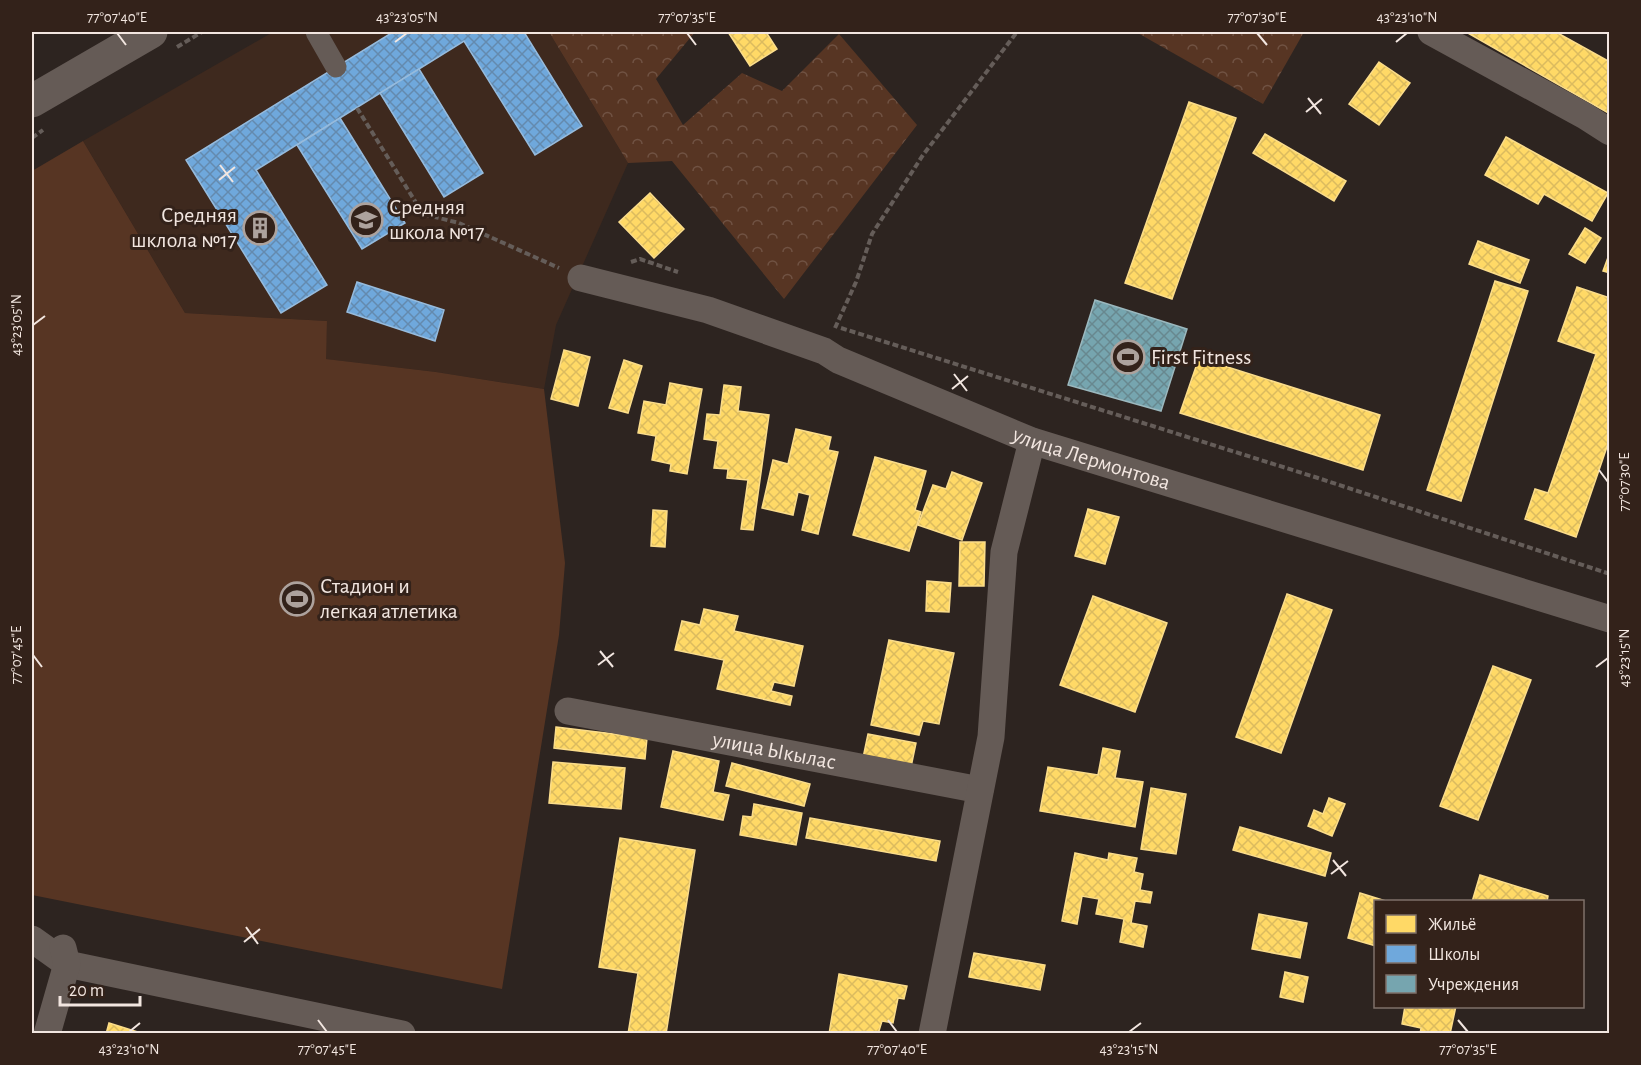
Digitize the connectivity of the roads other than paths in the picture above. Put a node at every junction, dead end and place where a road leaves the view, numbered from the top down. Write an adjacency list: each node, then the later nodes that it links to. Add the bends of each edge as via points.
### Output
1 (151, 32): 5 (street)
2 (315, 32): 4 (street)
3 (1431, 32): 6 (street)
4 (336, 67)
5 (32, 101)
6 (1610, 132)
7 (580, 278): 8 (street, улица Лермонтова, via 708,310 824,351)
8 (1032, 441): 9 (street, улица Лермонтова); 11 (street, via 1004,552 991,737)
9 (1610, 619)
10 (568, 711): 11 (street, улица Ыкылас)
11 (980, 790): 17 (street)
12 (61, 938): 14 (street)
13 (32, 939): 14 (street)
14 (67, 964): 15 (street); 16 (street)
15 (47, 1034)
16 (402, 1034)
17 (932, 1034)

